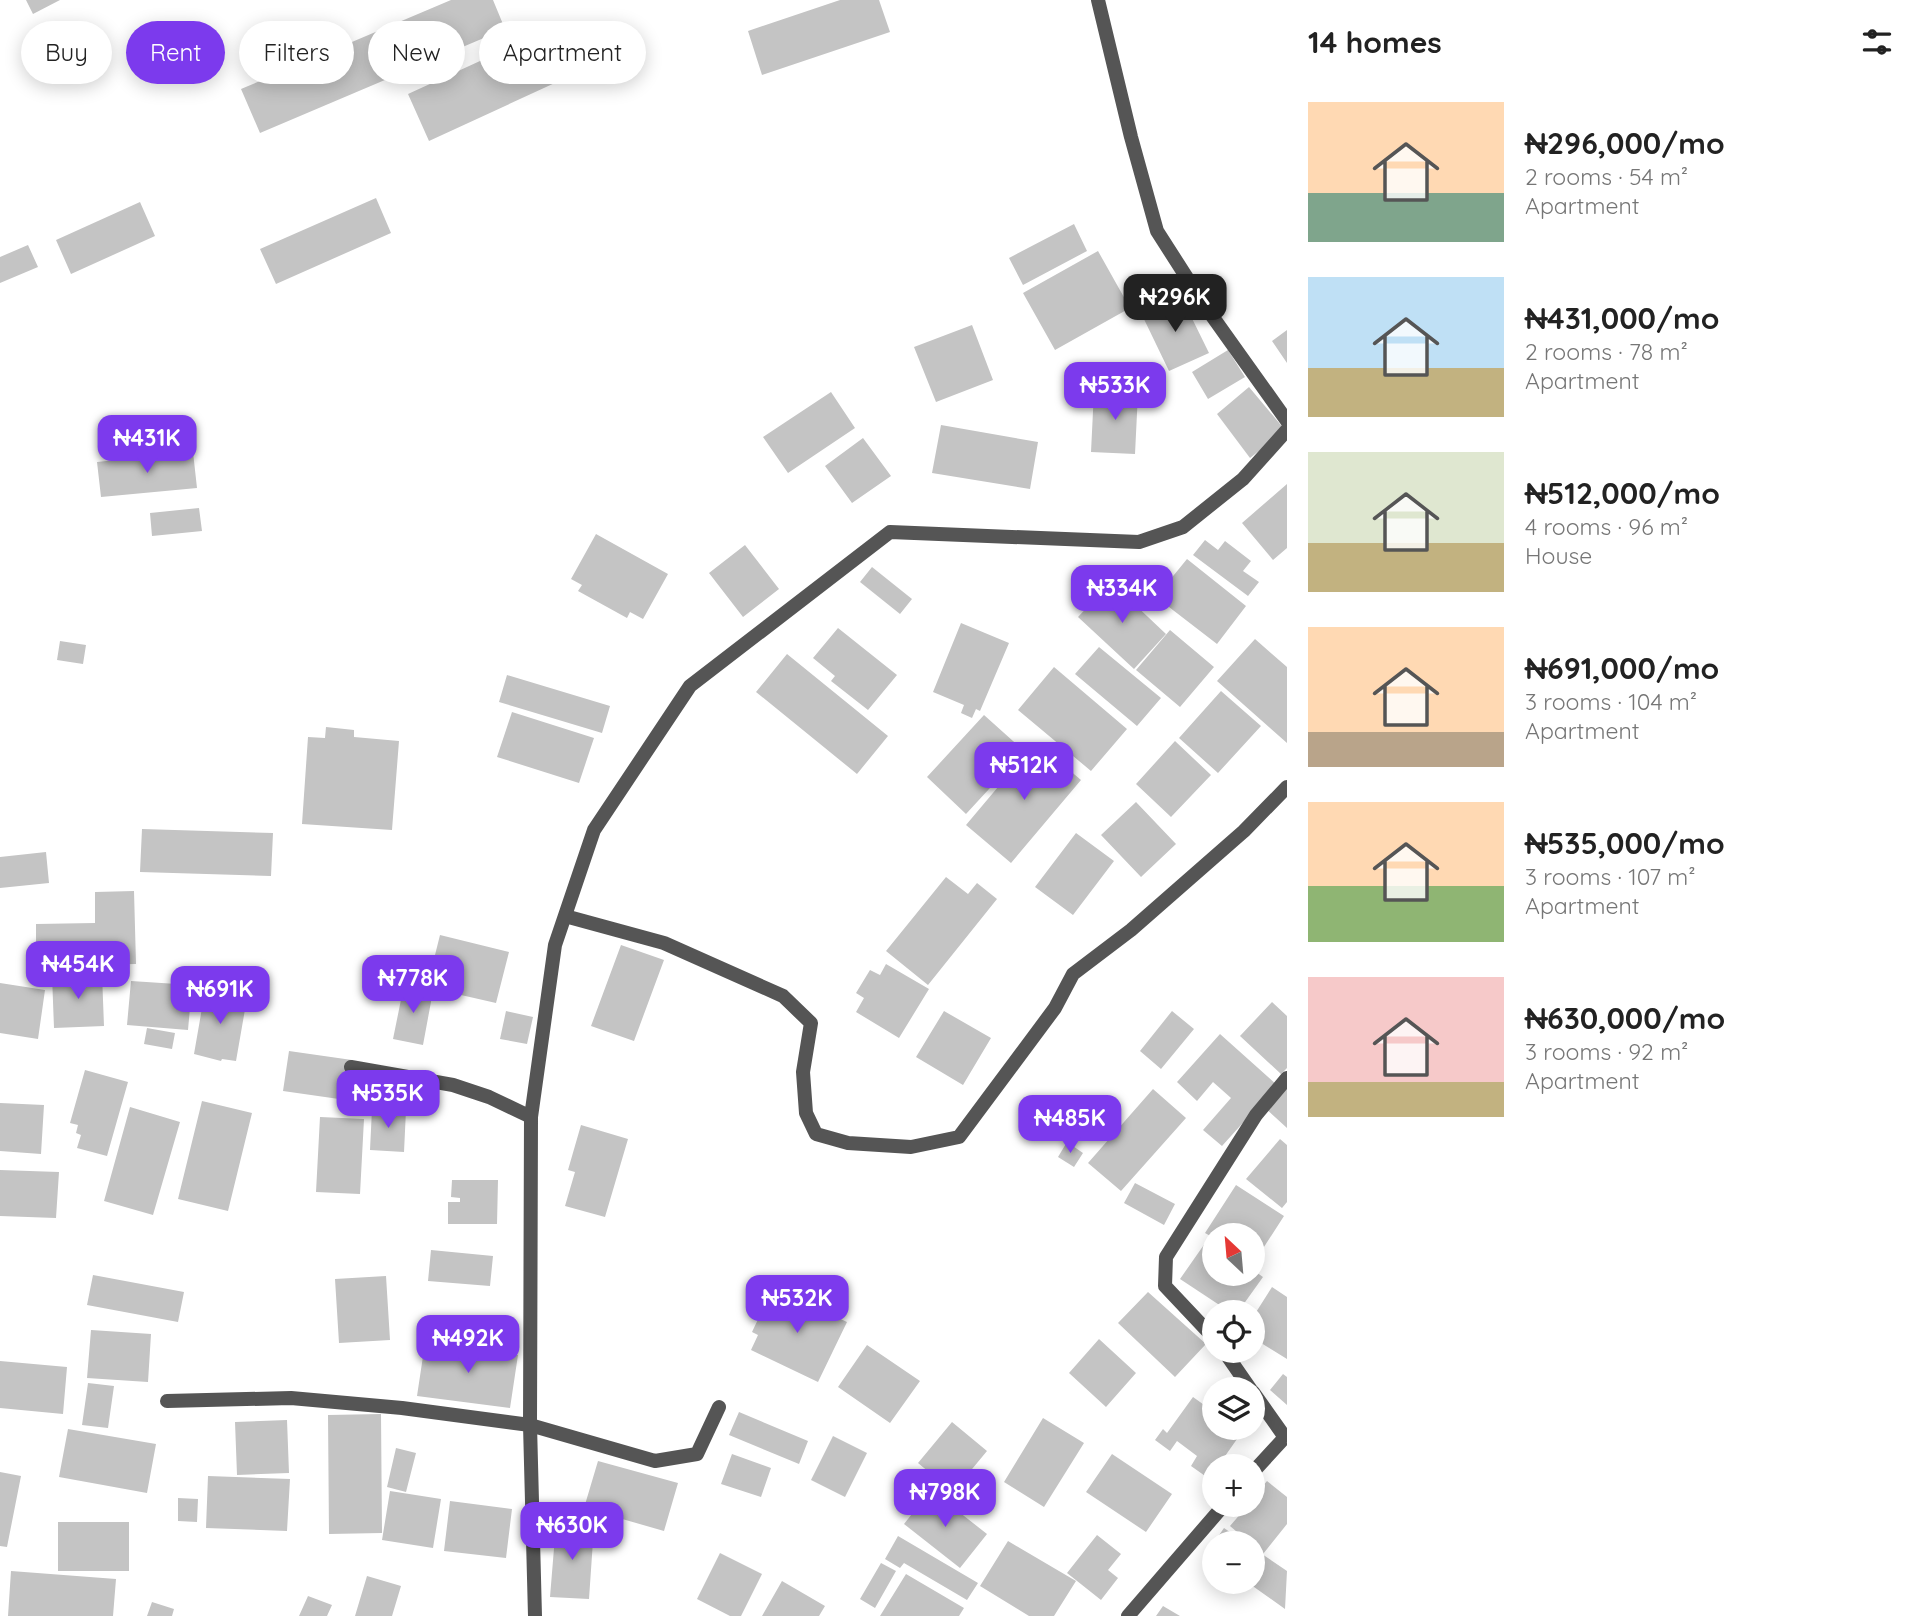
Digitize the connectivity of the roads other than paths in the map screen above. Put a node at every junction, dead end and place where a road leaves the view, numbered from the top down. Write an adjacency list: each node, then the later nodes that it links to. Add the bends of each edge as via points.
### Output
1 (1098, 0): 2 (street, via 1157,231)
2 (1287, 421)
3 (1287, 430): 5 (street, via 1243,480 1183,527 1139,542 890,532 690,686 594,831)
4 (1287, 787): 5 (street, via 1132,930 1073,974 1055,1008 959,1138 911,1147 848,1143 816,1134 806,1113 803,1072 811,1023 783,996 664,943)
5 (565, 916): 8 (street, via 555,945)
6 (351, 1067): 8 (street, via 453,1085)
7 (1287, 1077): 9 (street, via 1256,1115 1166,1257 1165,1286)
8 (531, 1117): 13 (street)
9 (1202, 1325)
10 (167, 1401): 13 (street, via 291,1398)
11 (719, 1407): 13 (street, via 696,1454 655,1461)
12 (1265, 1408): 14 (street)
13 (530, 1424): 17 (street)
14 (1286, 1436): 15 (street)
15 (1265, 1459)
16 (1214, 1517): 18 (street)
17 (535, 1616)
18 (1128, 1616)

